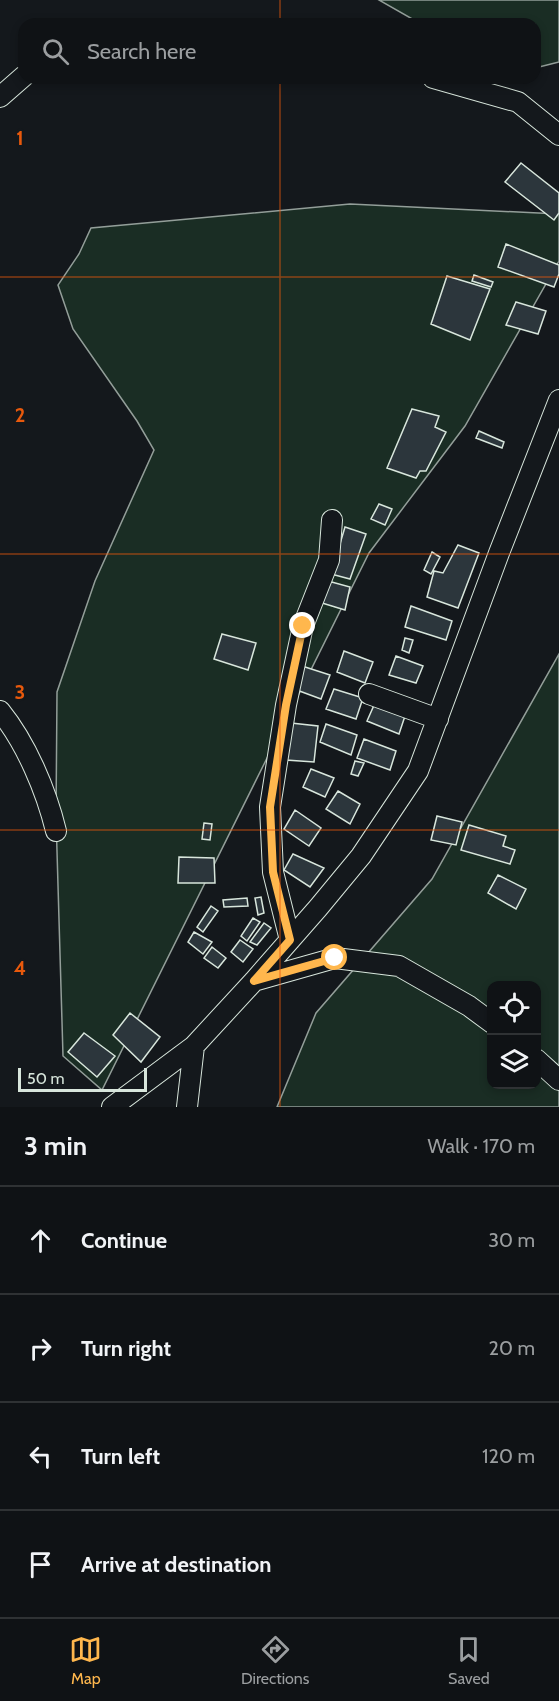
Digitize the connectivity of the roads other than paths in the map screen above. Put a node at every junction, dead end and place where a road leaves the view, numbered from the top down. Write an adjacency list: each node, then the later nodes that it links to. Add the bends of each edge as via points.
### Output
1 (18, 80): 3 (street)
2 (454, 84): 4 (street, via 519,102)
3 (0, 97)
4 (559, 135)
5 (559, 400): 9 (street)
6 (332, 520): 11 (street, via 329,560 303,626 270,807 273,872)
7 (369, 694): 9 (street)
8 (0, 711): 10 (street, via 16,730 50,806)
9 (438, 719): 11 (street, via 418,771 378,832)
10 (56, 831)
11 (290, 940): 12 (street)
12 (254, 981): 13 (street, via 335,958 399,966); 14 (street)
13 (487, 1019)
14 (194, 1046): 17 (street); 18 (street)
15 (541, 1063): 16 (street)
16 (559, 1080)
17 (112, 1107)
18 (187, 1107)

